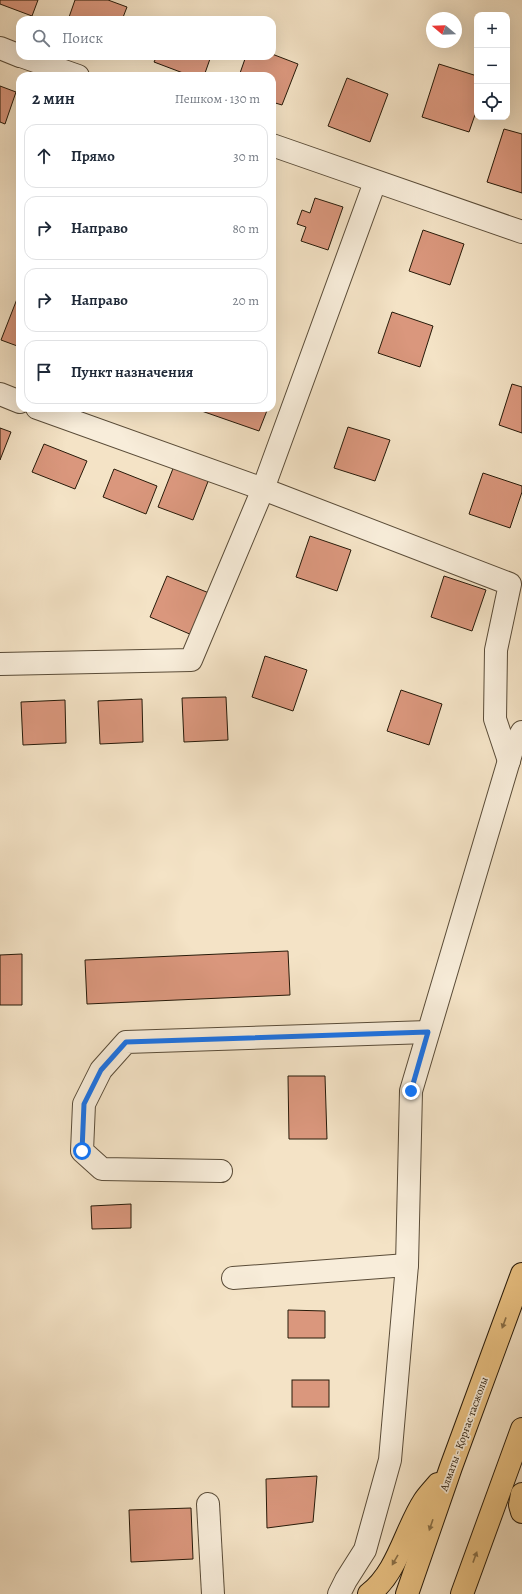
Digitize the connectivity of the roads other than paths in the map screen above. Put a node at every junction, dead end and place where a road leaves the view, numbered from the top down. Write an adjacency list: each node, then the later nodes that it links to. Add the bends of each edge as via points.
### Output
1 (0, 48): 2 (street)
2 (16, 54)
3 (32, 60): 4 (street)
4 (67, 72)
5 (276, 146): 6 (street)
6 (375, 182): 7 (street); 11 (street)
7 (522, 232)
8 (0, 394): 9 (street)
9 (16, 400)
10 (49, 412): 11 (street)
11 (263, 489): 12 (street, via 191,660); 14 (street, via 510,584 496,650 495,719)
12 (0, 664)
13 (522, 732): 14 (street, via 513,747)
14 (509, 761): 15 (street)
15 (428, 1032): 16 (street, via 126,1042 101,1070 84,1104 82,1151 102,1169); 17 (street, via 411,1091)
16 (221, 1171)
17 (407, 1265): 19 (street); 26 (street, via 390,1460 365,1550)
18 (522, 1274): 21 (highway, Алматы - Қорғас тасжолы, one-way to 21)
19 (233, 1278)
20 (522, 1429): 29 (highway, one-way to 20)
21 (451, 1468): 27 (highway, one-way to 27, via 424,1502 396,1559 377,1588); 28 (highway, Алматы - Қорғас тасжолы, one-way to 28)
22 (522, 1494): 24 (highway)
23 (208, 1504): 25 (street)
24 (522, 1512)
25 (213, 1594)
26 (339, 1594)
27 (369, 1594)
28 (407, 1594)
29 (462, 1594)

